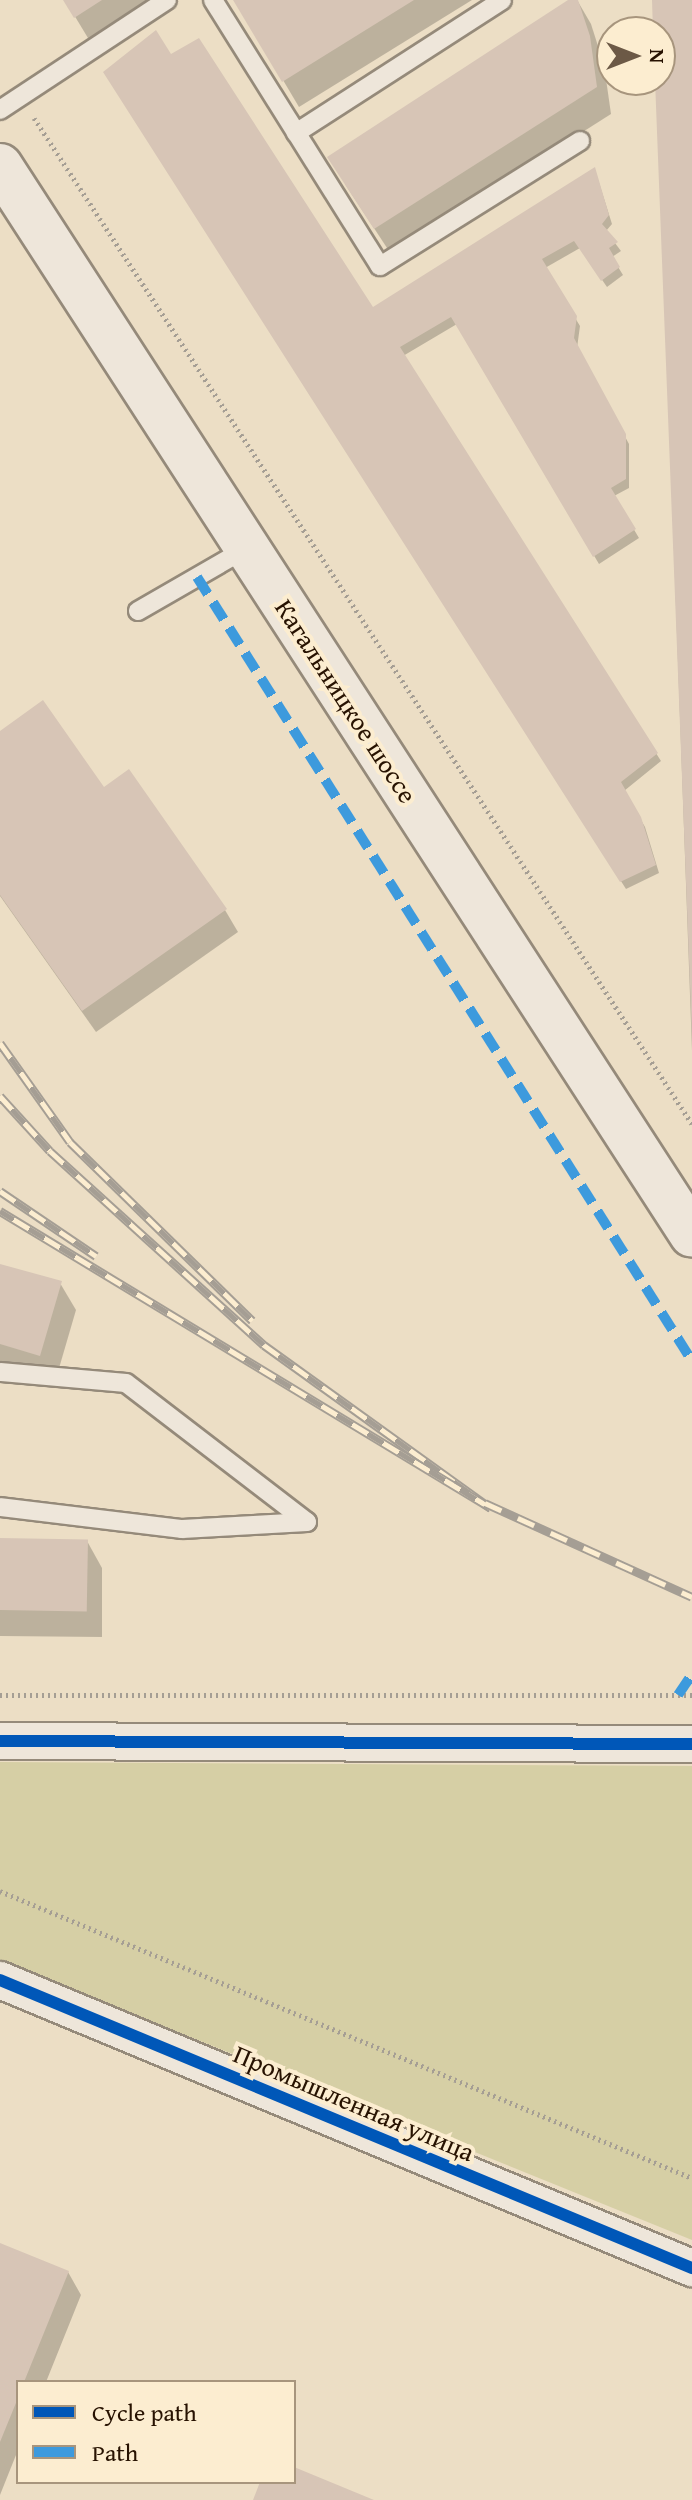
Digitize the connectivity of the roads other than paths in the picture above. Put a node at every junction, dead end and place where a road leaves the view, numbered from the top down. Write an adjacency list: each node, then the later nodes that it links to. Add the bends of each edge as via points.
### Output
1 (167, 0): 4 (lane)
2 (213, 0): 5 (lane)
3 (502, 0): 5 (lane)
4 (0, 110)
5 (296, 133): 6 (lane, via 380,266)
6 (580, 141)
7 (0, 166): 8 (main road, Кагальницкое шоссе)
8 (247, 548): 9 (lane); 10 (main road, Кагальницкое шоссе)
9 (138, 611)
10 (692, 1235)
11 (0, 1372): 12 (lane, via 126,1383 307,1522 182,1529)
12 (0, 1507)
13 (0, 1741): 14 (street)
14 (692, 1744)
15 (0, 1980): 16 (street, Промышленная улица)
16 (692, 2268)

